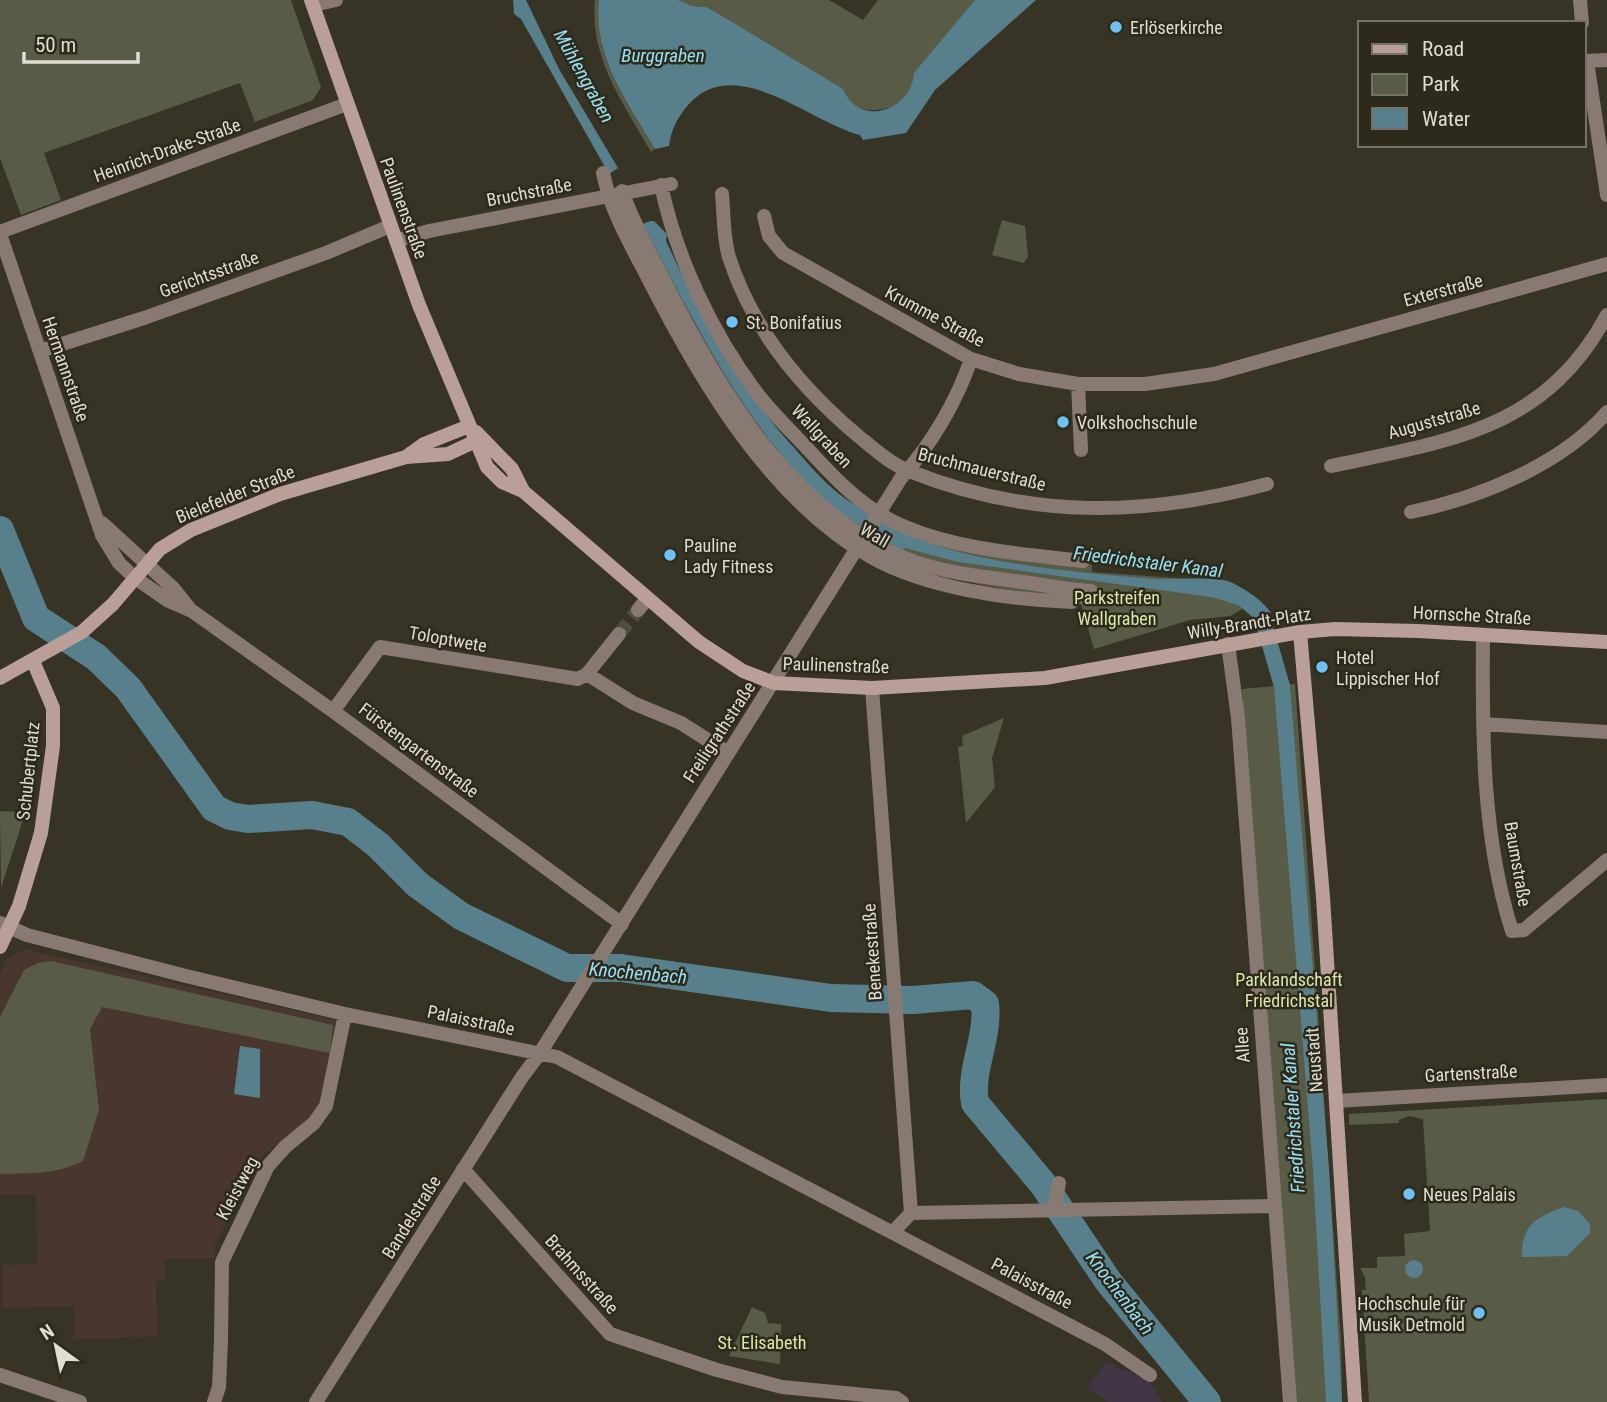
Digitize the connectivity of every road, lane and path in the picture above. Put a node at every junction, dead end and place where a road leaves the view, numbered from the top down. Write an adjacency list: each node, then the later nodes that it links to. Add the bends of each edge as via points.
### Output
1 (336, 0): 3 (street)
2 (1580, 0): 4 (street)
3 (312, 3): 7 (main road, Paulinenstraße)
4 (1582, 21)
5 (1607, 60): 6 (street)
6 (1586, 61): 12 (street)
7 (347, 104): 14 (main road, Paulinenstraße); 15 (street, Heinrich-Drake-Straße)
8 (603, 173): 10 (street, Wall)
9 (666, 184): 10 (street, Bruchstraße); 33 (street, Wallgraben, via 677,243 737,365 757,394 842,486)
10 (615, 193): 16 (street, Bruchstraße); 35 (street, Wall, via 712,383 757,452 812,513)
11 (722, 194): 30 (street, Bruchmauerstraße, via 728,254 739,283 787,367 821,405)
12 (1607, 195)
13 (764, 216): 22 (street, Krumme Straße, via 769,236 783,253)
14 (390, 226): 16 (main road, Paulinenstraße); 20 (street, Gerichtsstraße, via 157,314)
15 (0, 233): 20 (street, Hermannstraße)
16 (396, 241): 25 (main road, Paulinenstraße)
17 (1607, 264): 21 (street, Exterstraße)
18 (1607, 315): 19 (street, Auguststraße)
19 (1602, 337): 29 (street, Auguststraße, via 1511,417 1463,436)
20 (40, 351): 34 (street, Hermannstraße)
21 (1288, 354): 23 (street, Krumme Straße, via 1214,374 1145,384)
22 (971, 359): 23 (street, Krumme Straße, via 1019,374); 30 (street, Freiligrathstraße, via 962,384)
23 (1078, 384): 27 (street)
24 (1607, 412): 32 (street, via 1537,466 1436,507)
25 (469, 426): 26 (main road, Paulinenstraße); 28 (main road, Bielefelder Straße, via 424,444)
26 (479, 440): 28 (main road, Bielefelder Straße, via 448,454); 51 (main road, Paulinenstraße, via 487,467 502,482 523,491 643,604 743,671)
27 (1081, 450)
28 (406, 457): 37 (main road, Bielefelder Straße, via 229,513 175,539)
29 (1331, 466)
30 (908, 471): 31 (street, Bruchmauerstraße, via 1016,500 1072,508 1164,507); 33 (street, Freiligrathstraße)
31 (1267, 484)
32 (1411, 512)
33 (878, 515): 35 (street, Freiligrathstraße); 36 (street, Wallgraben, via 941,540)
34 (97, 516): 37 (street, Hermannstraße); 38 (street, Hermannstraße, via 113,554)
35 (862, 539): 39 (street, Wall, via 873,558 964,589 1072,602); 51 (street, Freiligrathstraße)
36 (1083, 561)
37 (145, 565): 38 (main road, Bielefelder Straße); 40 (street, Fürstengartenstraße)
38 (134, 577): 40 (street, Fürstengartenstraße); 47 (main road, Bielefelder Straße, via 82,632)
39 (1089, 591)
40 (192, 611): 53 (street, Fürstengartenstraße)
41 (1335, 629): 42 (main road, Willy-Brandt-Platz); 44 (main road, Hornsche Straße)
42 (1300, 632): 46 (main road, Willy-Brandt-Platz); 64 (main road, Neustadt, via 1324,897)
43 (619, 634): 48 (street)
44 (1483, 635): 45 (main road, Hornsche Straße); 54 (street, Baumstraße)
45 (1607, 642)
46 (1228, 644): 50 (main road, Willy-Brandt-Platz); 67 (street, Allee, via 1238,718)
47 (33, 662): 49 (main road, Bielefelder Straße); 59 (main road, Schubertplatz, via 52,708 53,746 41,833)
48 (587, 674): 53 (street, Toloptwete, via 569,679 380,647); 56 (street)
49 (0, 678)
50 (1045, 678): 52 (main road, Paulinenstraße)
51 (774, 683): 52 (main road, Paulinenstraße); 56 (street, Freiligrathstraße)
52 (872, 688): 69 (street, Benekestraße)
53 (334, 711): 58 (street, Fürstengartenstraße)
54 (1483, 724): 55 (street); 57 (street, Baumstraße, via 1493,835 1512,931 1524,930)
55 (1607, 732)
56 (728, 753): 58 (street, Freiligrathstraße)
57 (1607, 860)
58 (622, 923): 62 (street, Freiligrathstraße)
59 (5, 925): 60 (main road, Schubertplatz); 61 (street, Palaisstraße, via 186,976)
60 (0, 947)
61 (345, 1014): 62 (street, Palaisstraße); 74 (street, Kleistweg, via 326,1106 268,1166 222,1262 219,1387)
62 (540, 1053): 65 (street, Bandelstraße); 70 (street, Palaisstraße, via 557,1057)
63 (1607, 1085): 64 (street, Gartenstraße)
64 (1336, 1101): 78 (main road, Neustadt)
65 (463, 1169): 75 (street, Bandelstraße); 76 (street, Brahmsstraße, via 610,1334 782,1387)
66 (1059, 1184): 68 (street)
67 (1273, 1206): 68 (street); 77 (street, Allee)
68 (1053, 1209): 69 (street)
69 (911, 1213): 70 (street)
70 (893, 1232): 72 (street, Palaisstraße, via 1105,1344)
71 (0, 1375): 73 (street)
72 (1150, 1375)
73 (80, 1402)
74 (214, 1402)
75 (316, 1402)
76 (902, 1402)
77 (1290, 1402)
78 (1355, 1402)

